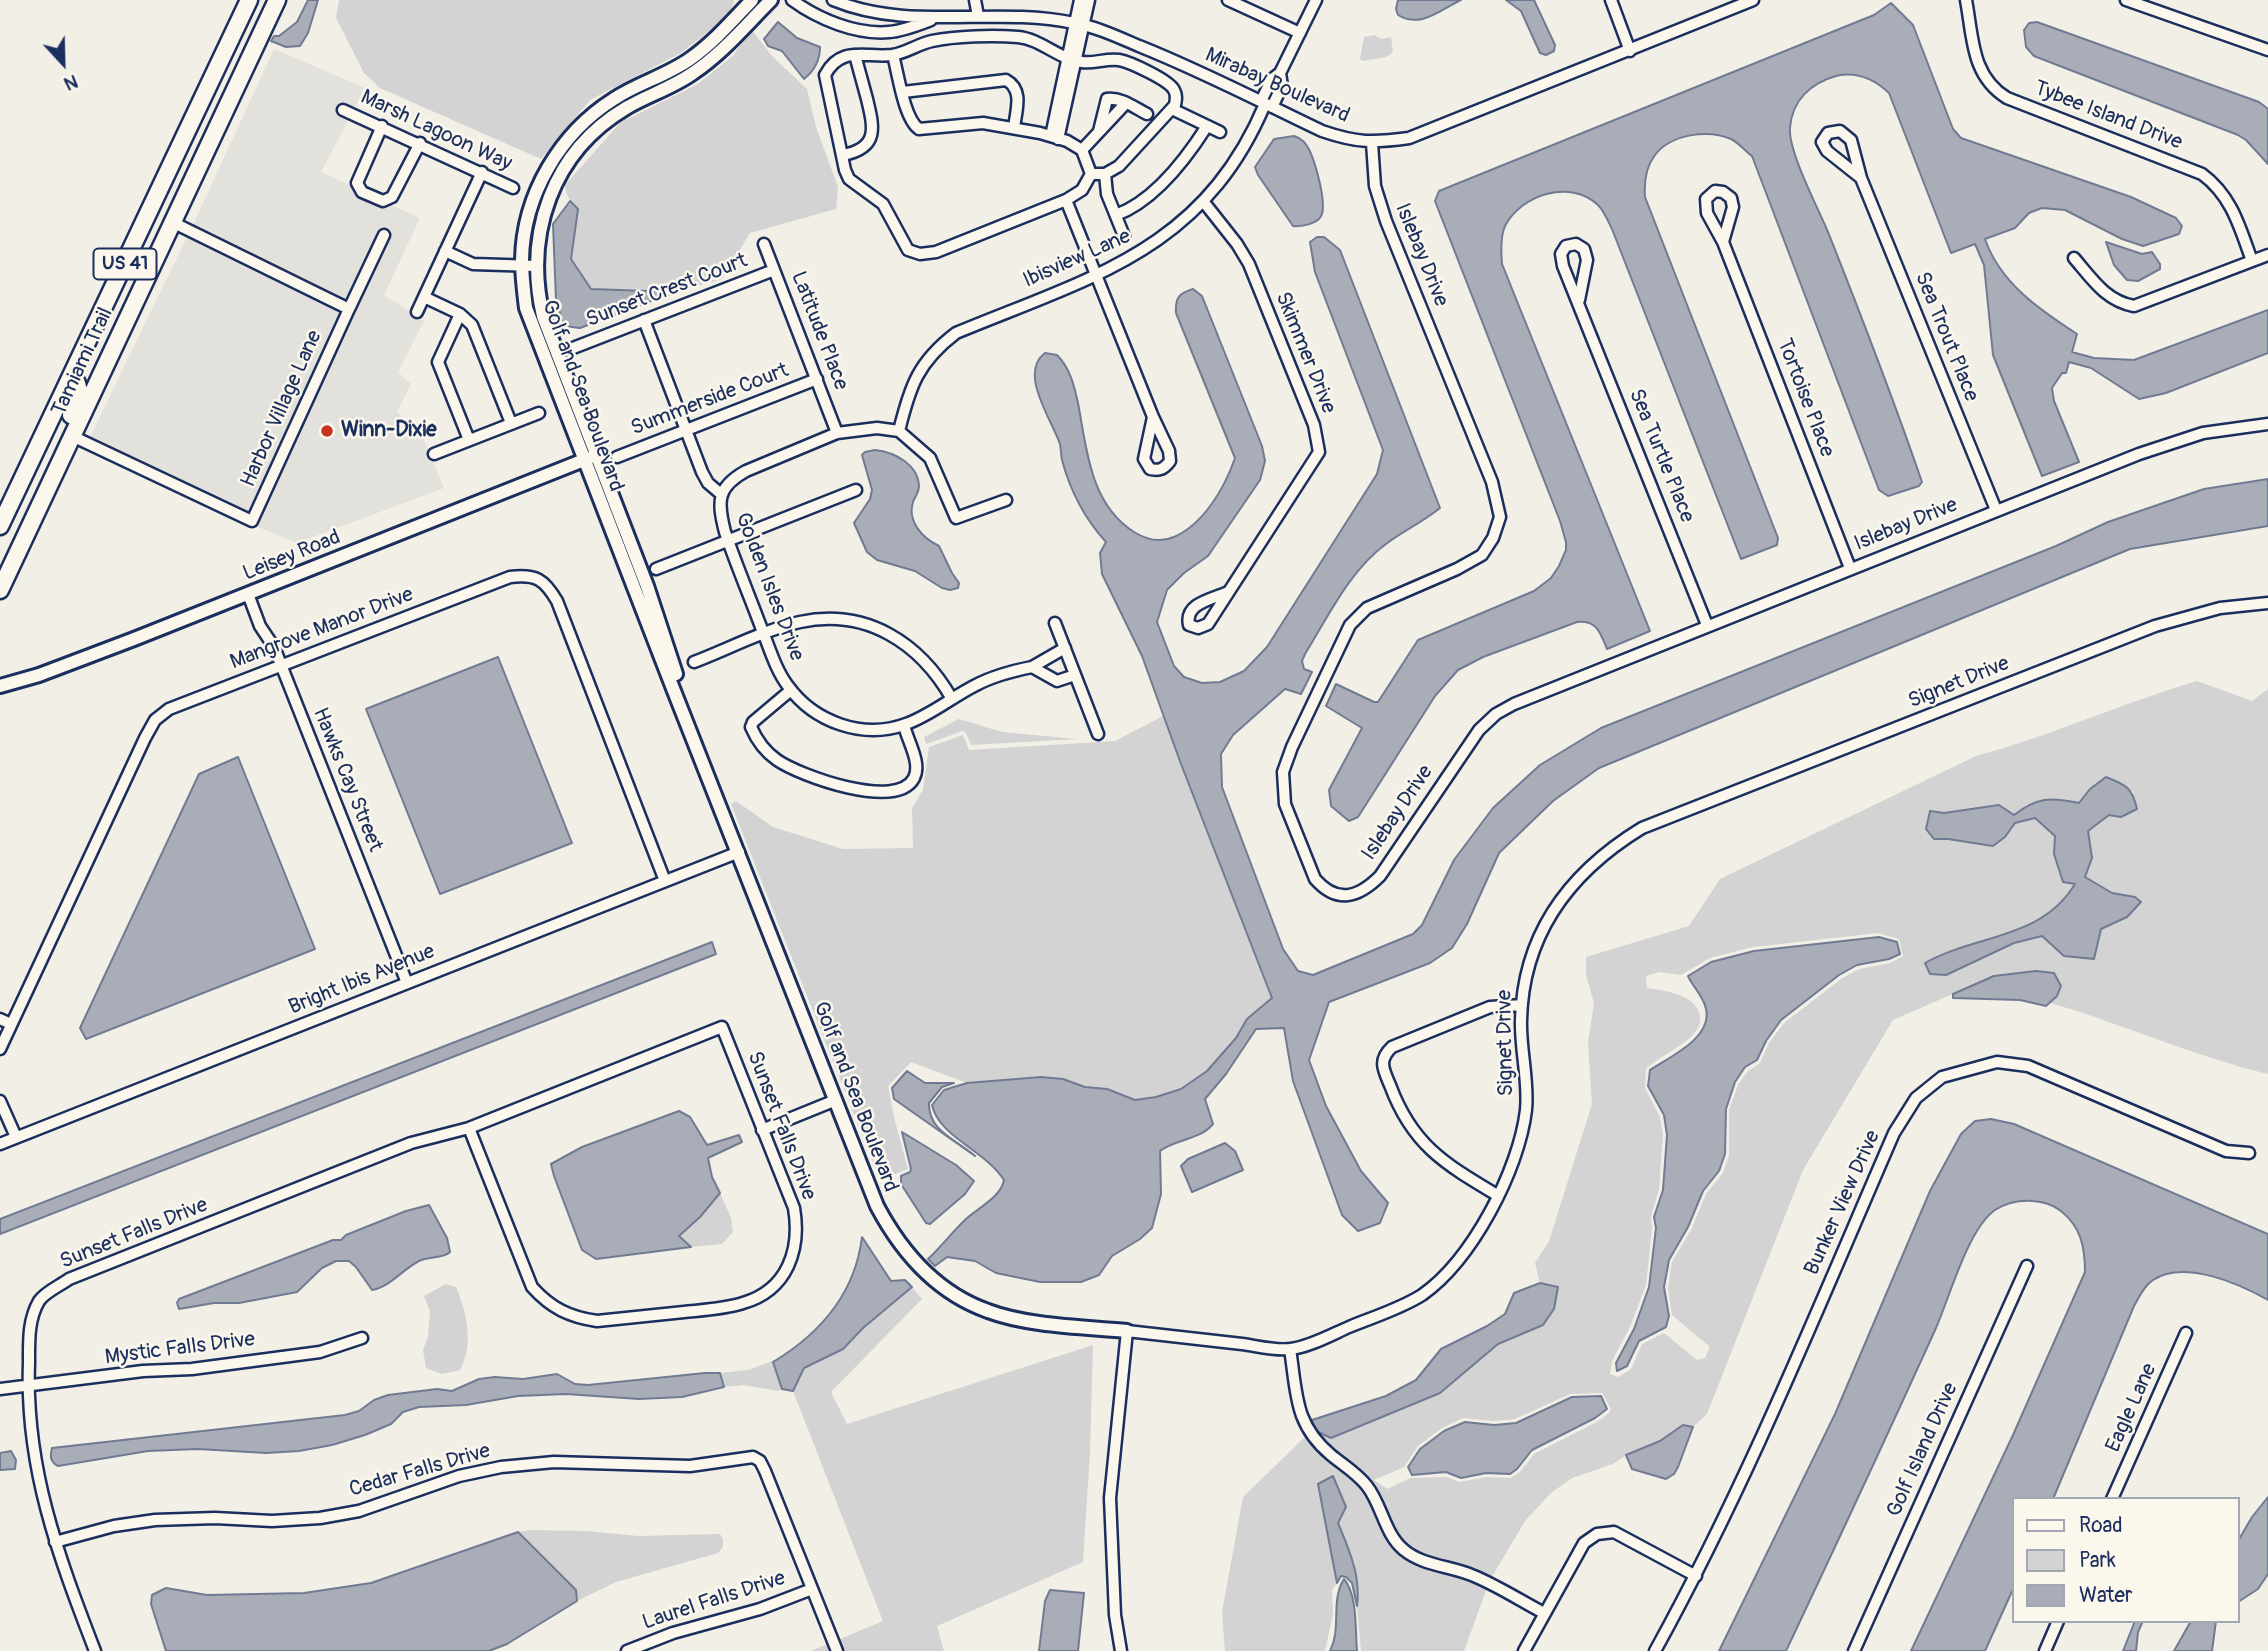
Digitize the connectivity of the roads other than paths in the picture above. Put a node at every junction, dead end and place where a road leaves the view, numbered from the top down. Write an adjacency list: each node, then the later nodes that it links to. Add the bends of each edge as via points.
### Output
1 (249, 0): 45 (main road, Tamiami Trail / US 41)
2 (277, 0): 50 (main road, Tamiami Trail / US 41)
3 (752, 0): 59 (street, Golf and Sea Boulevard, via 688,61 618,97 580,124 554,158 533,201)
4 (771, 0): 60 (street, Golf and Sea Boulevard, via 694,73 625,108 587,137 554,186 539,231)
5 (792, 0): 17 (street, Mirabay Boulevard, via 826,20 862,31 889,32)
6 (833, 0): 17 (street, Mirabay Boulevard, via 873,13)
7 (975, 0): 16 (street)
8 (1080, 0): 18 (street)
9 (1089, 0): 18 (street)
10 (1228, 0): 19 (street)
11 (1316, 0): 19 (street, Ibisview Lane)
12 (1611, 0): 21 (street)
13 (1753, 0): 21 (street, Mirabay Boulevard)
14 (1966, 0): 58 (street, Tybee Island Drive, via 1977,61 1995,91 2202,174 2231,204)
15 (2126, 0): 20 (street)
16 (978, 16): 17 (street, Mirabay Boulevard); 18 (street, Mirabay Boulevard, via 1037,17)
17 (935, 19)
18 (1080, 24): 24 (street); 27 (street, Mirabay Boulevard, via 1166,56)
19 (1300, 33): 27 (street, Ibisview Lane, via 1280,73 1272,79)
20 (2268, 50)
21 (1630, 51): 38 (street, Mirabay Boulevard, via 1409,138)
22 (855, 55): 23 (street); 40 (street, via 873,129 863,148); 40 (street, via 834,62 825,75)
23 (893, 55): 24 (street, via 933,41 1019,37); 25 (street)
24 (1071, 60): 28 (street, via 1120,60 1167,81 1177,97); 36 (street)
25 (903, 92): 33 (street, via 909,116 919,129 983,123); 33 (street, via 1006,79 1019,94)
26 (1126, 103): 30 (street); 34 (street); 34 (street, via 1107,99)
27 (1266, 104): 38 (street, Mirabay Boulevard, via 1322,131); 48 (street, Ibisview Lane, via 1232,168)
28 (1172, 109): 32 (street); 43 (street, via 1119,166)
29 (343, 110): 31 (street, Marsh Lagoon Way)
30 (1147, 114)
31 (382, 126): 37 (street, Marsh Lagoon Way); 37 (street, via 359,173 356,183 362,192 383,201 392,197)
32 (1207, 126): 35 (street); 49 (street, via 1155,188)
33 (1014, 128): 36 (street)
34 (1099, 131): 39 (street)
35 (1220, 132)
36 (1054, 138): 39 (street)
37 (420, 143): 41 (street, Marsh Lagoon Way)
38 (1372, 143): 98 (street, Islebay Drive, via 1374,186 1385,220 1492,482 1500,517 1482,555 1382,599 1350,625 1283,772 1284,804 1315,879 1336,895 1367,889 1479,730 1496,715)
39 (1082, 150): 42 (street)
40 (843, 155): 47 (street, via 849,179 883,204 908,250 920,254 936,252)
41 (482, 172): 46 (street, Marsh Lagoon Way); 55 (street)
42 (1091, 174): 43 (street); 47 (street, via 1082,190)
43 (1105, 174): 49 (street)
44 (1861, 178): 44 (street, Sea Trout Place, via 1851,140 1840,131 1828,133 1822,142 1827,151); 88 (street, Sea Trout Place)
45 (166, 179): 50 (main road, via 162,209); 70 (main road, Tamiami Trail / US 41)
46 (513, 188)
47 (1066, 200): 62 (street)
48 (1203, 201): 62 (street, Ibisview Lane, via 1149,248); 94 (street, Skimmer Drive, via 1249,264 1314,425 1318,452)
49 (1116, 215): 52 (street)
50 (173, 222): 65 (street); 79 (main road, Tamiami Trail / US 41)
51 (384, 235): 65 (street)
52 (1124, 236)
53 (1723, 242): 53 (street, Tortoise Place, via 1733,207 1731,198 1714,191 1706,199 1707,213); 91 (street, Tortoise Place)
54 (764, 244): 61 (street, Latitude Place)
55 (445, 251): 59 (street, via 473,264); 63 (street)
56 (2268, 255): 58 (street)
57 (2074, 258): 58 (street, via 2112,299 2134,306)
58 (2252, 261)
59 (522, 266): 60 (street); 83 (street, Golf and Sea Boulevard, via 533,331)
60 (536, 266): 83 (street, Golf and Sea Boulevard, via 543,316)
61 (775, 270): 68 (street, Sunset Crest Court); 71 (street, Latitude Place)
62 (1096, 275): 73 (street); 77 (street, Ibisview Lane, via 956,333 939,346 915,376)
63 (424, 297): 66 (street); 67 (street)
64 (1578, 300): 64 (street, Sea Turtle Place, via 1587,260 1584,249 1576,244 1566,246 1561,254); 98 (street, Sea Turtle Place)
65 (349, 309): 79 (street, Harbor Village Lane, via 252,521)
66 (416, 312)
67 (460, 314): 74 (street, via 472,325); 80 (street, via 438,362)
68 (644, 320): 69 (street, Sunset Crest Court); 76 (street)
69 (573, 348)
70 (72, 375): 84 (main road, via 79,388 77,401 51,457); 89 (main road, Tamiami Trail / US 41)
71 (817, 379): 76 (street, Summerside Court); 78 (street, Latitude Place)
72 (539, 412): 74 (street)
73 (1153, 417): 73 (street, via 1144,460 1150,469 1164,469 1169,452)
74 (511, 423): 80 (street)
75 (2268, 424): 88 (street, Islebay Drive, via 2203,433)
76 (686, 430): 82 (street, Summerside Court); 86 (street, via 708,483)
77 (898, 431): 78 (street, Golden Isles Drive, via 877,428); 87 (street, via 930,458 956,518)
78 (837, 433): 86 (street, Golden Isles Drive, via 746,471 732,479)
79 (72, 436): 84 (main road, Tamiami Trail / US 41)
80 (469, 440): 81 (street)
81 (434, 454)
82 (617, 457)
83 (590, 458): 95 (street, Leisey Road); 110 (street, Golf and Sea Boulevard)
84 (53, 476): 93 (main road, Tamiami Trail / US 41)
85 (856, 490): 90 (street)
86 (721, 494): 90 (street, Golden Isles Drive, via 720,514)
87 (1006, 500)
88 (1996, 510): 91 (street, Islebay Drive)
89 (0, 526)
90 (728, 541): 92 (street); 99 (street, Golden Isles Drive)
91 (1850, 568): 98 (street, Islebay Drive)
92 (656, 569)
93 (0, 590)
94 (1228, 593)
95 (247, 594): 102 (street, Hawks Cay Street); 105 (street, Leisey Road)
96 (2268, 603): 113 (street, Signet Drive, via 2220,608 2155,626 1642,828 1597,859 1557,905 1532,954)
97 (1055, 623): 100 (street)
98 (1707, 625)
99 (764, 635): 101 (street); 106 (street, Golden Isles Drive); 107 (street, via 799,622 864,624 910,646)
100 (1065, 648): 103 (street, Golden Isles Drive); 104 (street)
101 (694, 662)
102 (281, 666): 111 (street, Mangrove Manor Drive, via 510,577 537,578 557,601); 112 (street, Hawks Cay Street); 115 (street, Mangrove Manor Drive, via 169,709 155,720)
103 (1032, 667): 104 (street, via 1057,681); 107 (street, Golden Isles Drive, via 978,684)
104 (1075, 675): 109 (street)
105 (0, 686)
106 (791, 690): 108 (street, Golden Isles Drive, via 830,722 863,730); 108 (street, via 753,723 756,740 779,761 830,785 891,791 905,788 916,769)
107 (952, 699): 108 (street, Golden Isles Drive)
108 (904, 725)
109 (1098, 734)
110 (739, 852): 111 (street, Bright Ibis Avenue); 117 (street, Golf and Sea Boulevard)
111 (665, 881): 112 (street, Bright Ibis Avenue)
112 (407, 983): 121 (street, Bright Ibis Avenue)
113 (1522, 1005): 124 (street, Signet Drive, via 1526,1106 1516,1158); 124 (street, via 1490,1007 1392,1047 1382,1062 1399,1109 1413,1130 1433,1153)
114 (0, 1019): 115 (street)
115 (11, 1024): 116 (street, Mangrove Manor Drive)
116 (0, 1049)
117 (836, 1100): 120 (street); 126 (street, Golf and Sea Boulevard, via 877,1206 891,1232 928,1276 988,1311)
118 (0, 1101): 121 (street)
119 (469, 1128): 120 (street, Sunset Falls Drive, via 722,1027); 120 (street, Sunset Falls Drive, via 532,1287 561,1312 597,1321 732,1306 775,1285 787,1269 797,1229 794,1208); 130 (street, Sunset Falls Drive, via 411,1143 69,1279 41,1298 30,1323)
120 (762, 1129)
121 (16, 1137): 122 (street, Bright Ibis Avenue)
122 (0, 1144)
123 (2249, 1153): 134 (street, Bunker View Drive, via 2226,1151 2028,1066 1997,1062 1942,1077 1916,1098 1894,1133 1758,1447)
124 (1497, 1195): 129 (street, Signet Drive, via 1455,1265 1420,1296)
125 (2027, 1266): 144 (street, Golf Island Drive)
126 (1127, 1331): 129 (street, Signet Drive); 141 (street, via 1110,1498)
127 (2186, 1334): 132 (street, Eagle Lane)
128 (362, 1338): 130 (street, Mystic Falls Drive, via 320,1352)
129 (1290, 1349): 136 (street, via 1305,1427 1320,1446 1368,1486 1404,1550 1473,1575)
130 (28, 1385): 131 (street, Mystic Falls Drive); 133 (street, Sunset Falls Drive, via 35,1466)
131 (0, 1389)
132 (2113, 1497)
133 (55, 1542): 135 (street, Cedar Falls Drive, via 155,1520 320,1518 359,1511 459,1476 502,1467 554,1462 690,1466 753,1457 765,1471); 138 (street, Sunset Falls Drive)
134 (1696, 1576): 136 (street, via 1614,1532 1597,1534 1584,1543); 143 (street, Bunker View Drive)
135 (812, 1589): 139 (street, Laurel Falls Drive); 140 (street, Cedar Falls Drive)
136 (1544, 1613): 142 (street)
137 (2057, 1623): 145 (street)
138 (95, 1651)
139 (628, 1651)
140 (837, 1651)
141 (1121, 1651)
142 (1524, 1651)
143 (1655, 1651)
144 (1854, 1651)
145 (2045, 1651)

